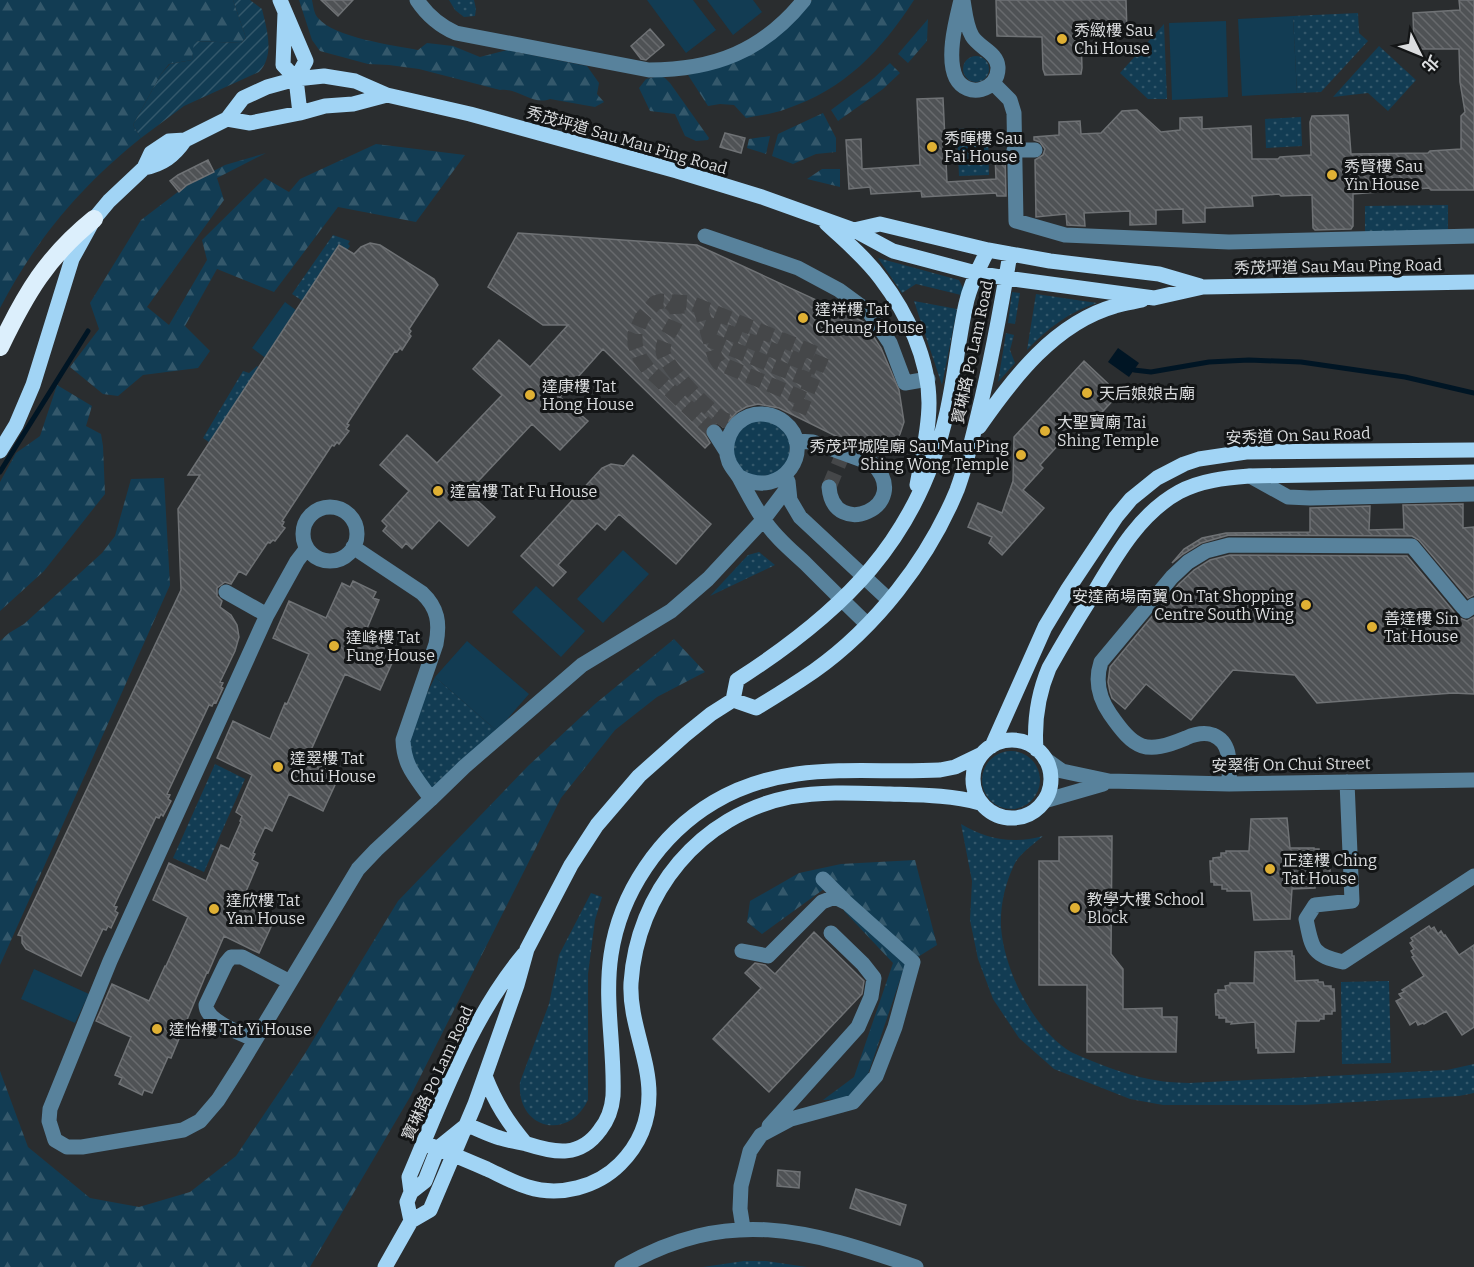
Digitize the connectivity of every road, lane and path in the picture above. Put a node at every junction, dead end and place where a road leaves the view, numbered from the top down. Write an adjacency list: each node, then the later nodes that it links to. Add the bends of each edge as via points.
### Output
1 (417, 0): 2 (street, via 424,11 456,33 649,70 699,67 746,50 780,26)
2 (804, 0)
3 (962, 0): 6 (street, via 972,36 997,62); 6 (street, via 953,45 957,79 974,91)
4 (282, 6): 5 (main road, via 306,62)
5 (296, 79): 7 (main road, 秀茂坪道 Sau Mau Ping Road, via 324,76 355,81); 8 (main road); 9 (main road, 秀茂坪道 Sau Mau Ping Road, via 243,98)
6 (993, 83): 10 (street, via 1010,100)
7 (387, 95): 8 (main road, 秀茂坪道 Sau Mau Ping Road); 13 (main road, 秀茂坪道 Sau Mau Ping Road, via 677,171)
8 (300, 113): 9 (main road, 秀茂坪道 Sau Mau Ping Road, via 250,123)
9 (227, 119): 12 (main road, 秀茂坪道 Sau Mau Ping Road, via 185,140 169,141 151,153 144,168)
10 (1014, 150): 11 (street); 16 (street, via 1016,221 1065,235 1229,242)
11 (1035, 150)
12 (94, 219): 24 (highway, via 41,272); 30 (main road, 秀茂坪道 Sau Mau Ping Road, via 72,259 33,385)
13 (822, 220): 14 (main road, 秀茂坪道 Sau Mau Ping Road); 25 (main road, via 858,252 898,303)
14 (854, 230): 17 (main road, 秀茂坪道 Sau Mau Ping Road, via 880,224); 19 (main road, 秀茂坪道 Sau Mau Ping Road, via 893,251)
15 (705, 236): 25 (street, via 798,268 839,290 869,312 890,343 905,383)
16 (1474, 236)
17 (988, 250): 18 (main road, 秀茂坪道 Sau Mau Ping Road); 19 (main road, 寶琳路 Po Lam Road)
18 (1010, 254): 20 (main road, 寶琳路 Po Lam Road); 22 (main road, 秀茂坪道 Sau Mau Ping Road, via 1159,274)
19 (976, 273): 20 (main road, 秀茂坪道 Sau Mau Ping Road); 38 (main road, 寶琳路 Po Lam Road, via 966,303 942,436)
20 (1006, 278): 23 (main road, 秀茂坪道 Sau Mau Ping Road); 28 (main road, 寶琳路 Po Lam Road)
21 (1474, 282): 22 (main road, 秀茂坪道 Sau Mau Ping Road)
22 (1203, 287): 23 (main road, 秀茂坪道 Sau Mau Ping Road)
23 (1154, 298): 28 (main road, via 1114,306 1088,318 1044,348 1007,387)
24 (0, 347)
25 (928, 379): 38 (main road, via 927,432)
26 (795, 430): 31 (street, via 773,416 749,416 732,430); 35 (street, via 796,453); 36 (street, via 813,442 857,453 880,471 885,489 877,506 869,512 851,514 835,505)
27 (714, 432): 31 (street)
28 (973, 436): 44 (main road, 寶琳路 Po Lam Road, via 944,518)
29 (1474, 450): 50 (main road, 安秀道 On Sau Road, via 1246,452 1199,459 1157,478 1116,517 1068,589 1045,627)
30 (0, 451)
31 (726, 451): 34 (street)
32 (1474, 472): 33 (main road)
33 (1250, 476): 37 (street, via 1288,497); 51 (main road, via 1209,481 1180,491 1154,510 1129,537 1042,685 1034,726)
34 (740, 477): 35 (street, via 759,484); 39 (street)
35 (788, 480): 39 (street); 42 (street, via 794,509 800,517)
36 (829, 487)
37 (1474, 494)
38 (914, 503): 42 (main road, 寶琳路 Po Lam Road, via 895,540)
39 (763, 520): 45 (street); 56 (street, via 708,579 671,611 582,665)
40 (353, 547): 41 (street, via 348,554 330,561 321,560); 41 (street, via 357,530 350,514 325,507 310,515 305,523 303,540); 56 (street, via 422,593 432,602 438,616 436,644 403,740 404,756)
41 (307, 548): 47 (street)
42 (864, 577): 44 (street); 45 (main road, 寶琳路 Po Lam Road)
43 (226, 592): 47 (street)
44 (889, 600): 48 (main road, 寶琳路 Po Lam Road)
45 (842, 601): 48 (street); 49 (main road, 寶琳路 Po Lam Road, via 800,637 737,680)
46 (1474, 605): 55 (street, via 1466,611 1412,546 1229,545 1206,551 1188,562 1101,662 1097,675 1099,689 1108,713 1133,742 1143,747 1158,747 1202,733 1214,736 1228,752)
47 (267, 615): 66 (street, via 110,961 50,1109 55,1140 67,1147 82,1147 183,1130 200,1121 218,1100)
48 (867, 624): 49 (main road, 寶琳路 Po Lam Road, via 816,670 756,708)
49 (733, 700): 63 (main road, 寶琳路 Po Lam Road, via 661,755 597,825)
50 (987, 750): 51 (main road, via 1003,741 1015,741 1026,743); 58 (main road, via 975,765 973,778); 70 (main road, via 955,767 940,770 819,770 789,774 737,790 681,827 645,869 627,900 615,935 608,989 613,1096 605,1123 590,1140 570,1150 551,1152)
51 (1040, 754): 53 (street, 安翠街 On Chui Street, via 1062,771); 57 (main road, via 1051,779)
52 (1474, 780): 54 (street, 安翠街 On Chui Street)
53 (1109, 781): 55 (street, 安翠街 On Chui Street); 57 (street, 安翠街 On Chui Street)
54 (1347, 782): 55 (street, 安翠街 On Chui Street); 59 (street, via 1352,901 1315,905 1306,919 1311,944 1323,958 1343,962)
55 (1229, 784)
56 (430, 799): 65 (street, via 358,869)
57 (1044, 801): 58 (main road, via 1034,812 1015,818 994,814)
58 (980, 803): 72 (main road, via 936,796 791,797 735,816 710,832 669,874 653,899 639,936 631,985 649,1093 648,1115 629,1156 594,1183 550,1191 528,1187)
59 (1474, 876)
60 (823, 879): 61 (street)
61 (847, 903): 64 (street, via 835,897 822,902 768,956); 69 (street, via 913,962 895,1028 876,1076 853,1102 791,1119)
62 (831, 933): 69 (street, via 874,978 867,1009 858,1027)
63 (527, 949): 67 (main road, 寶琳路 Po Lam Road); 71 (main road, 寶琳路 Po Lam Road, via 504,978 473,1031)
64 (742, 951)
65 (290, 982): 66 (street); 66 (street, via 242,957 231,957 226,963 206,1010 213,1019)
66 (255, 1040)
67 (485, 1076): 68 (main road, 寶琳路 Po Lam Road); 70 (main road, via 495,1102)
68 (467, 1125): 70 (main road); 71 (main road); 72 (main road, 寶琳路 Po Lam Road)
69 (761, 1135): 74 (street, via 750,1151 741,1185)
70 (526, 1144)
71 (431, 1146): 72 (main road); 73 (main road, 寶琳路 Po Lam Road, via 425,1181 411,1191 407,1202)
72 (455, 1156): 73 (main road, 寶琳路 Po Lam Road, via 430,1210)
73 (411, 1221): 75 (main road, 寶琳路 Po Lam Road)
74 (743, 1228): 76 (street, via 692,1236); 77 (street, via 819,1236)
75 (385, 1267)
76 (622, 1267)
77 (916, 1267)

